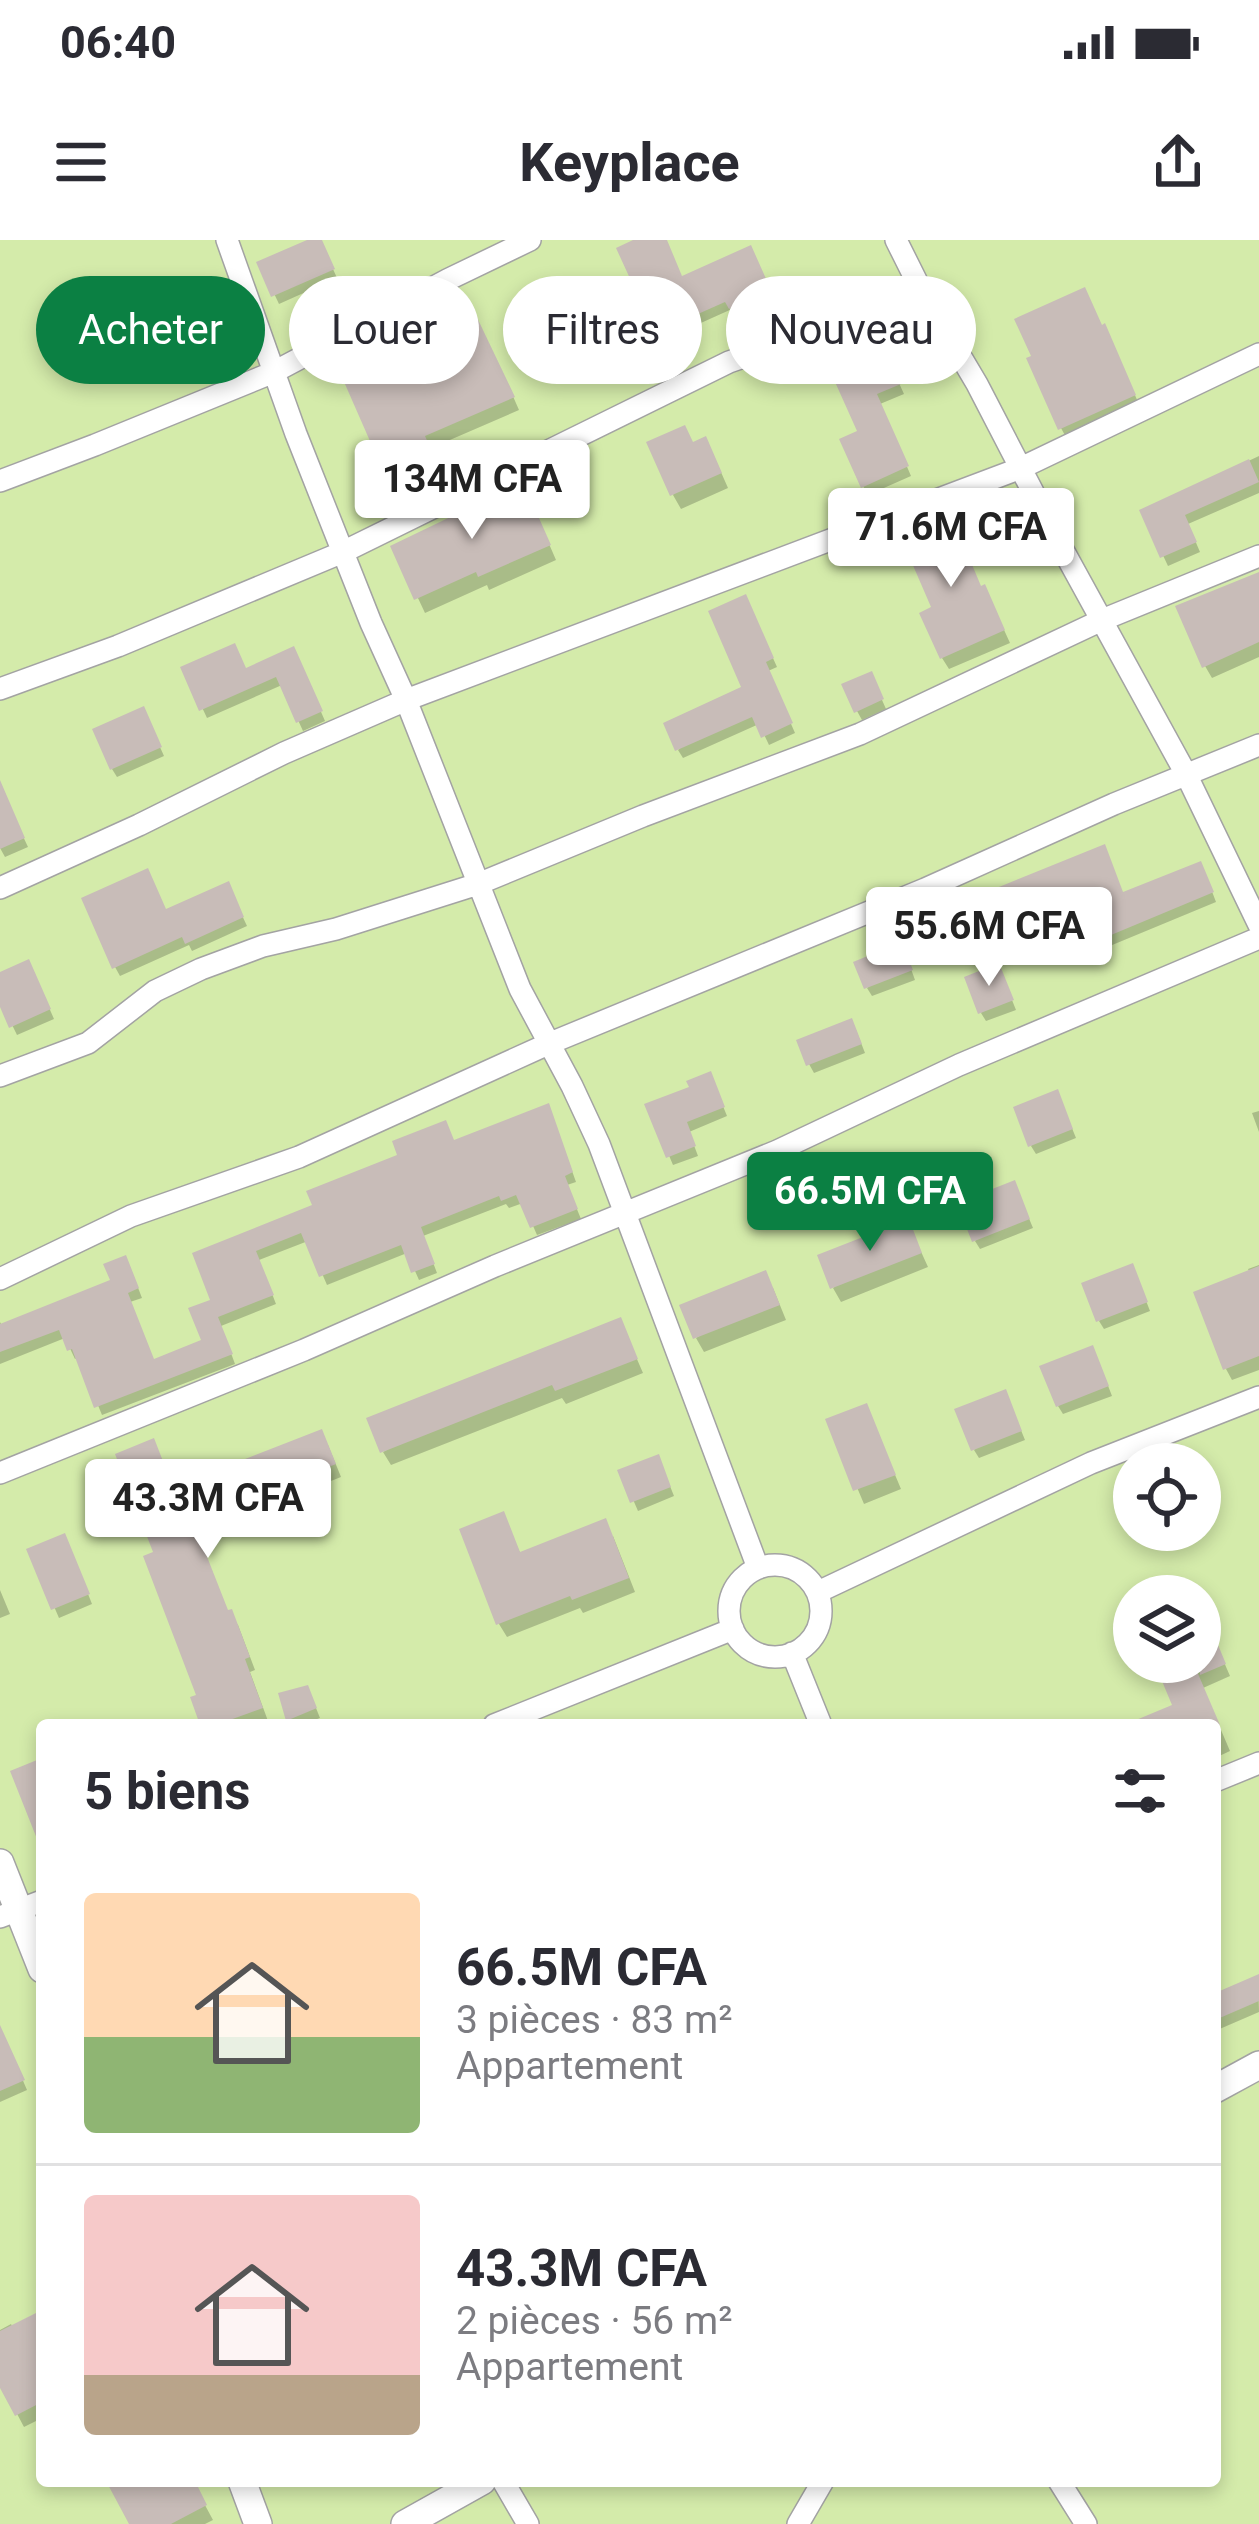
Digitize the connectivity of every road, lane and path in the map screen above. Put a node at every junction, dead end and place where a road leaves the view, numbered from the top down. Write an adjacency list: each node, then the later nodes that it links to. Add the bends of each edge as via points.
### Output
1 (227, 240): 7 (street)
2 (530, 240): 7 (street)
3 (896, 240): 4 (street)
4 (914, 276)
5 (1259, 354): 9 (street)
6 (726, 364): 11 (street)
7 (274, 372): 10 (street); 11 (street)
8 (976, 382): 9 (street)
9 (1021, 468): 13 (street); 15 (street)
10 (0, 481)
11 (343, 552): 14 (street); 15 (street)
12 (1259, 556): 13 (street)
13 (1102, 620): 17 (street); 18 (street, via 860,734)
14 (0, 689)
15 (406, 700): 18 (street); 19 (street)
16 (1259, 746): 17 (street)
17 (1186, 774): 20 (street); 22 (street)
18 (478, 884): 22 (street); 23 (street, via 201,968 155,991 88,1043)
19 (0, 888)
20 (1259, 925)
21 (1259, 938): 24 (street)
22 (548, 1044): 24 (street); 25 (street, via 299,1157 131,1216)
23 (0, 1076)
24 (626, 1214): 27 (street); 28 (street)
25 (0, 1280)
26 (1259, 1397): 29 (street, via 1091,1463)
27 (0, 1473)
28 (758, 1568): 29 (street, via 799,1571); 30 (street, via 733,1594)
29 (818, 1592): 31 (street, via 820,1621)
30 (733, 1629): 31 (street, via 757,1653); 32 (street)
31 (792, 1653): 33 (street)
32 (509, 1719)
33 (819, 1719)
34 (1259, 1763): 35 (street)
35 (1221, 1779)
36 (0, 1863): 37 (street)
37 (20, 1910): 38 (street)
38 (36, 1953)
39 (1259, 2065): 40 (street)
40 (1221, 2086)
41 (244, 2487): 46 (street)
42 (471, 2487): 47 (street)
43 (506, 2487): 48 (street)
44 (820, 2487): 49 (street)
45 (1063, 2487): 50 (street)
46 (258, 2524)
47 (405, 2524)
48 (528, 2524)
49 (799, 2524)
50 (1086, 2524)

